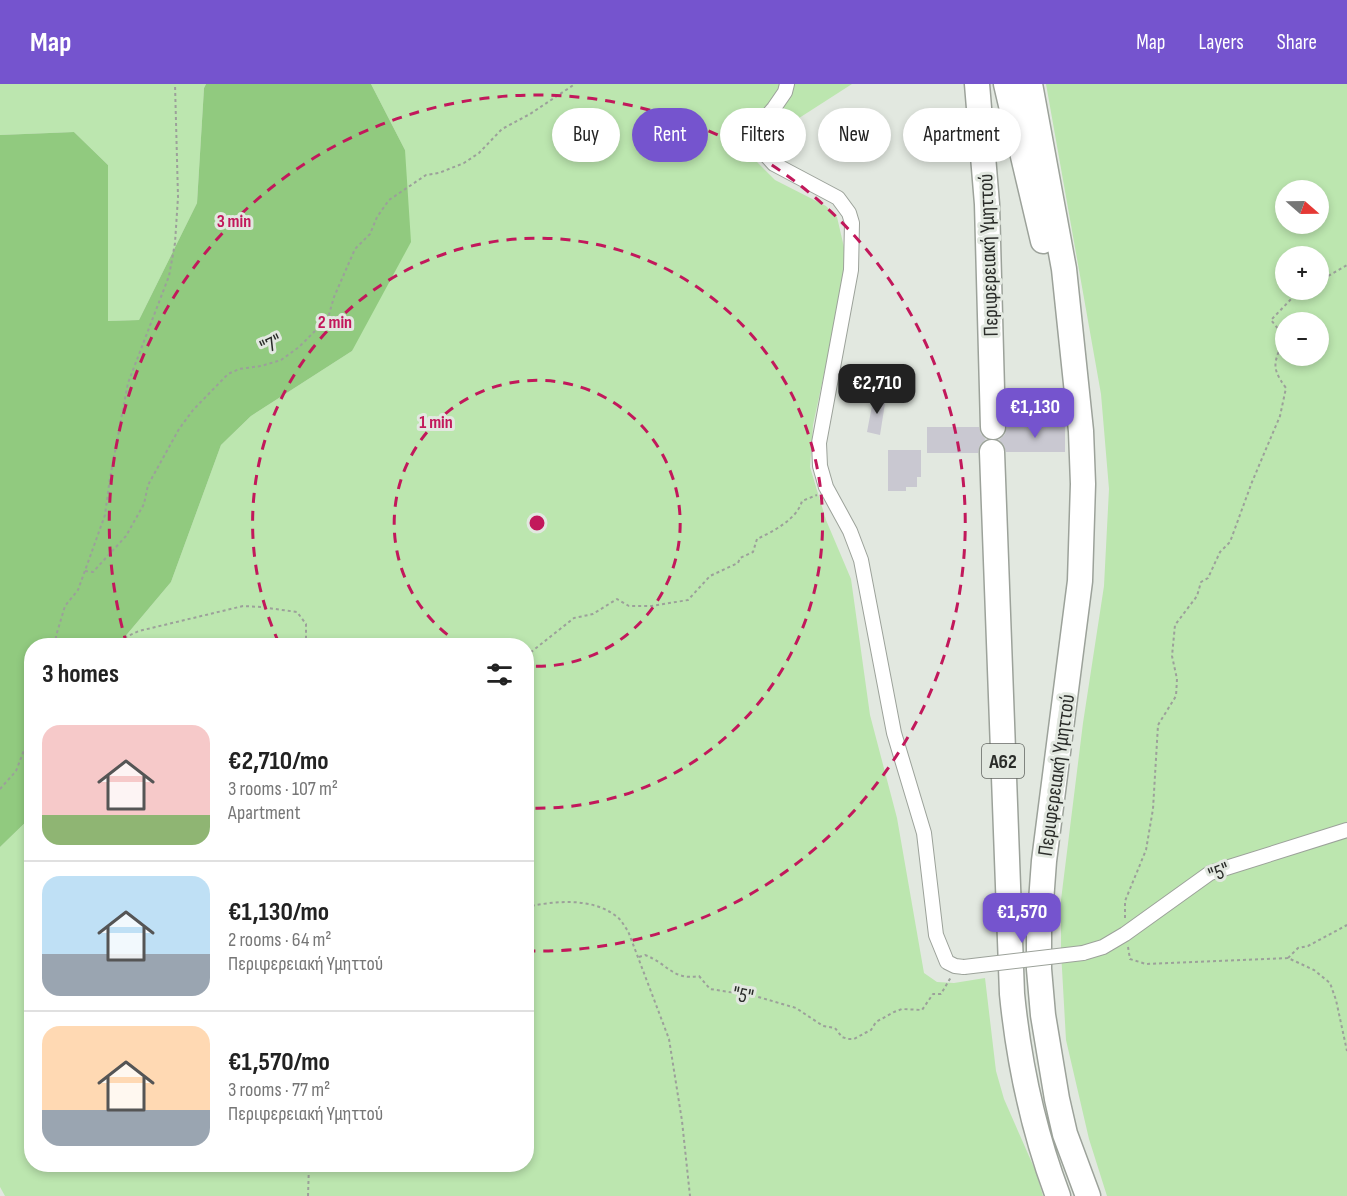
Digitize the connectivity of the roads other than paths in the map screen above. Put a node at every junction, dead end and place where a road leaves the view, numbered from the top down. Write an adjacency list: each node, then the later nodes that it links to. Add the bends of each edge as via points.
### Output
1 (787, 84): 8 (street, "5", bridge, via 762,122 763,153 774,164 838,198 852,223 851,270 819,443 820,466 861,560 894,733 924,833 936,935 947,962 960,966 1083,953 1103,947 1209,873)
2 (977, 84): 6 (highway, Περιφερειακή Υμηττού, via 987,204)
3 (1006, 84): 5 (highway)
4 (1030, 84): 5 (highway, via 1064,269)
5 (1071, 348): 10 (highway, Περιφερειακή Υμηττού / Α62, via 1081,431 1083,524 1073,646 1044,861 1039,969 1057,1099 1065,1134)
6 (993, 427)
7 (992, 452): 9 (highway, Περιφερειακή Υμηττού / Α62, via 1012,994 1021,1070 1037,1136)
8 (1347, 830)
9 (1058, 1196)
10 (1088, 1196)

